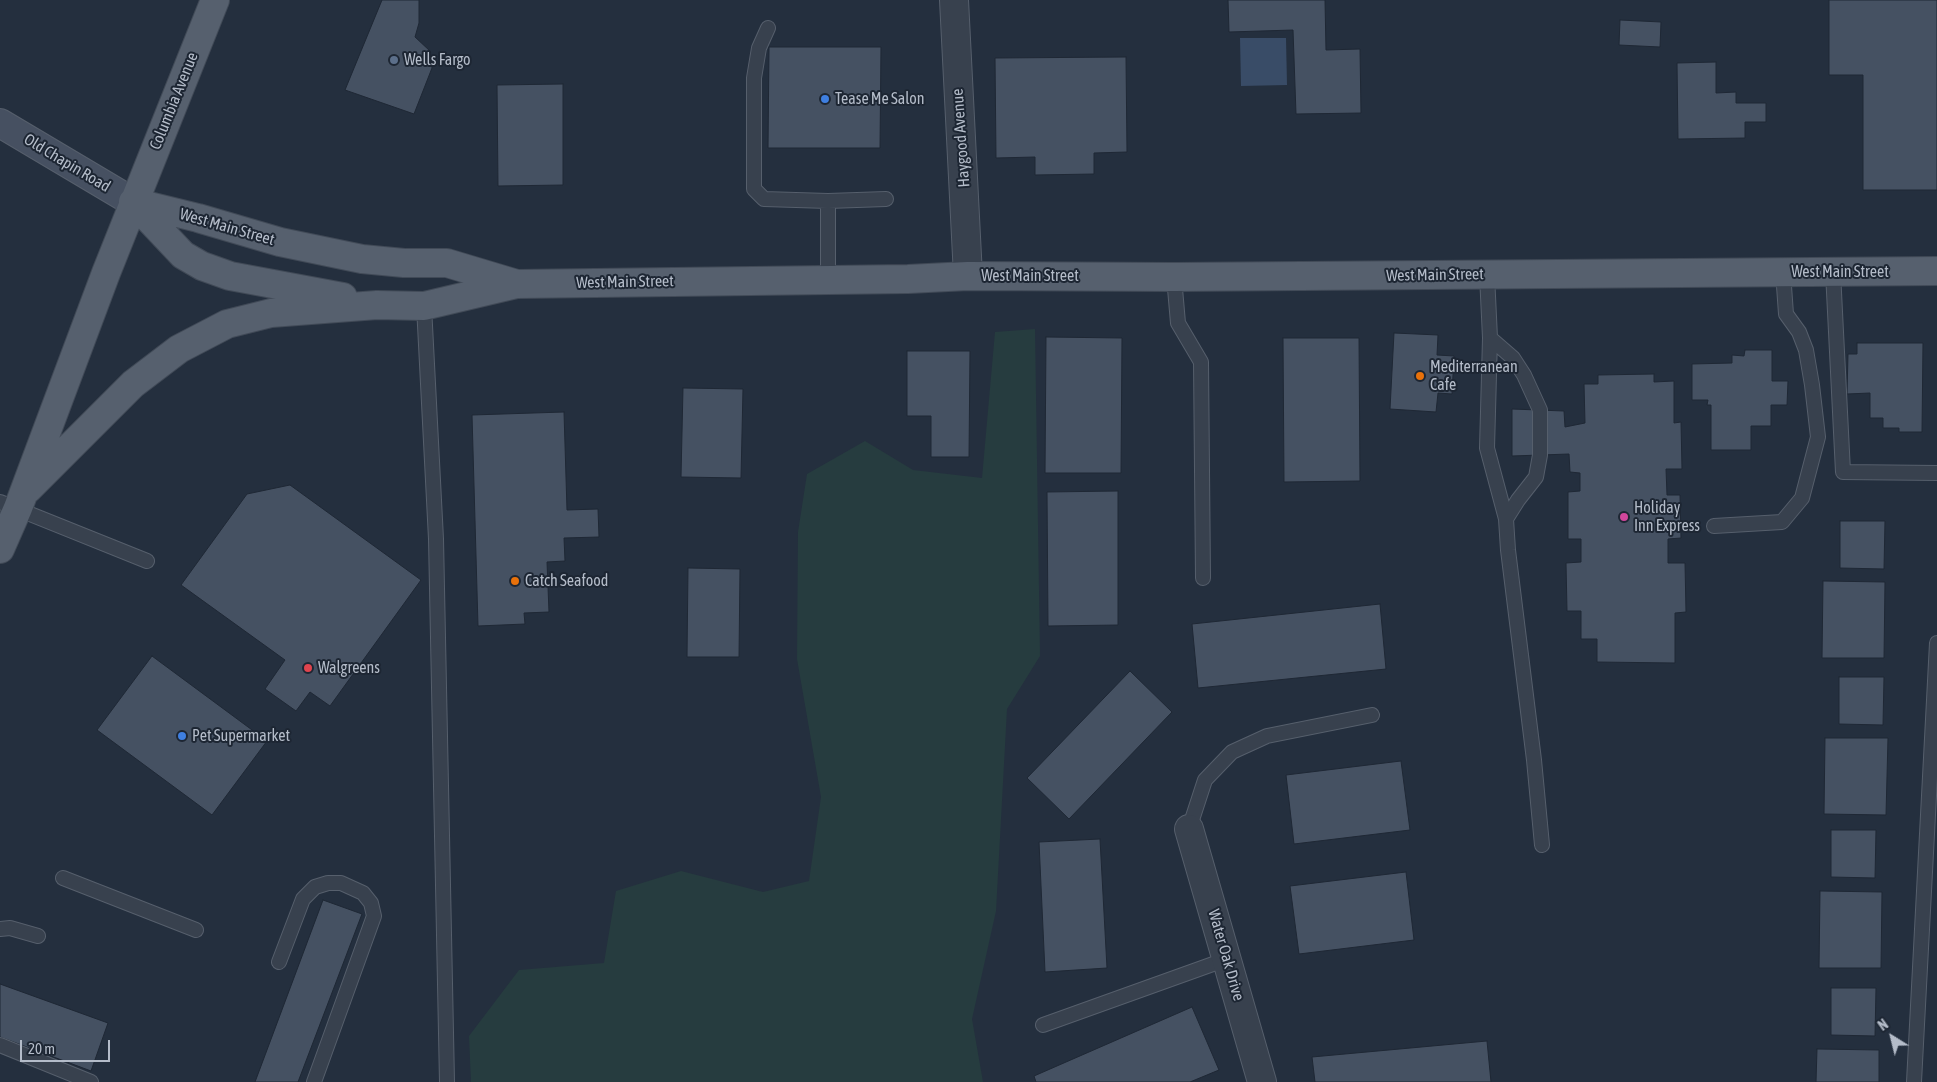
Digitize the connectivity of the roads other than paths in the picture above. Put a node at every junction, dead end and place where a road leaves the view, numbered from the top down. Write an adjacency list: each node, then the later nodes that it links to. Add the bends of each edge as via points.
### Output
1 (214, 0): 7 (main road, Columbia Avenue)
2 (954, 0): 12 (street, Haygood Avenue)
3 (768, 28): 6 (lane, via 759,48 754,78 754,189 764,198)
4 (0, 123): 7 (street, Old Chapin Road)
5 (886, 199): 6 (lane)
6 (828, 201): 14 (lane)
7 (134, 202): 15 (main road, West Main Street, via 280,242 362,259 448,263); 16 (main road, West Main Street, via 184,255 202,266 230,276); 20 (main road)
8 (1937, 271): 10 (main road, West Main Street)
9 (1783, 272): 10 (main road, West Main Street); 11 (main road, West Main Street); 22 (lane, via 1786,314 1806,350 1818,437 1802,498 1782,522)
10 (1832, 272): 19 (lane, via 1843,472)
11 (1487, 274): 13 (main road, West Main Street); 18 (lane)
12 (968, 276): 13 (main road, West Main Street); 14 (main road, West Main Street)
13 (1174, 277): 25 (lane, via 1178,323 1201,362)
14 (828, 280): 15 (main road, West Main Street)
15 (517, 284): 17 (main road)
16 (377, 305): 17 (main road); 20 (main road, via 272,313 227,324 178,348 133,384)
17 (424, 306): 40 (lane, via 436,539)
18 (1490, 338): 21 (lane, via 1487,448); 21 (lane, via 1513,358 1540,410 1540,455 1536,477)
19 (1937, 472)
20 (13, 502): 23 (main road); 24 (lane)
21 (1506, 519): 29 (lane)
22 (1714, 526)
23 (0, 548)
24 (147, 560)
25 (1203, 578)
26 (1937, 643): 42 (lane)
27 (1372, 715): 28 (lane, via 1267,736 1232,752 1205,780)
28 (1189, 828): 34 (street, Water Oak Drive)
29 (1542, 845)
30 (63, 878): 32 (lane)
31 (0, 928): 33 (lane)
32 (196, 930)
33 (38, 936)
34 (1227, 959): 36 (lane); 41 (street, Water Oak Drive)
35 (279, 962): 39 (lane, via 302,898 315,887 341,883 363,893 371,903 374,916)
36 (1043, 1025)
37 (0, 1045): 38 (lane)
38 (91, 1082)
39 (314, 1082)
40 (447, 1082)
41 (1262, 1082)
42 (1914, 1082)

